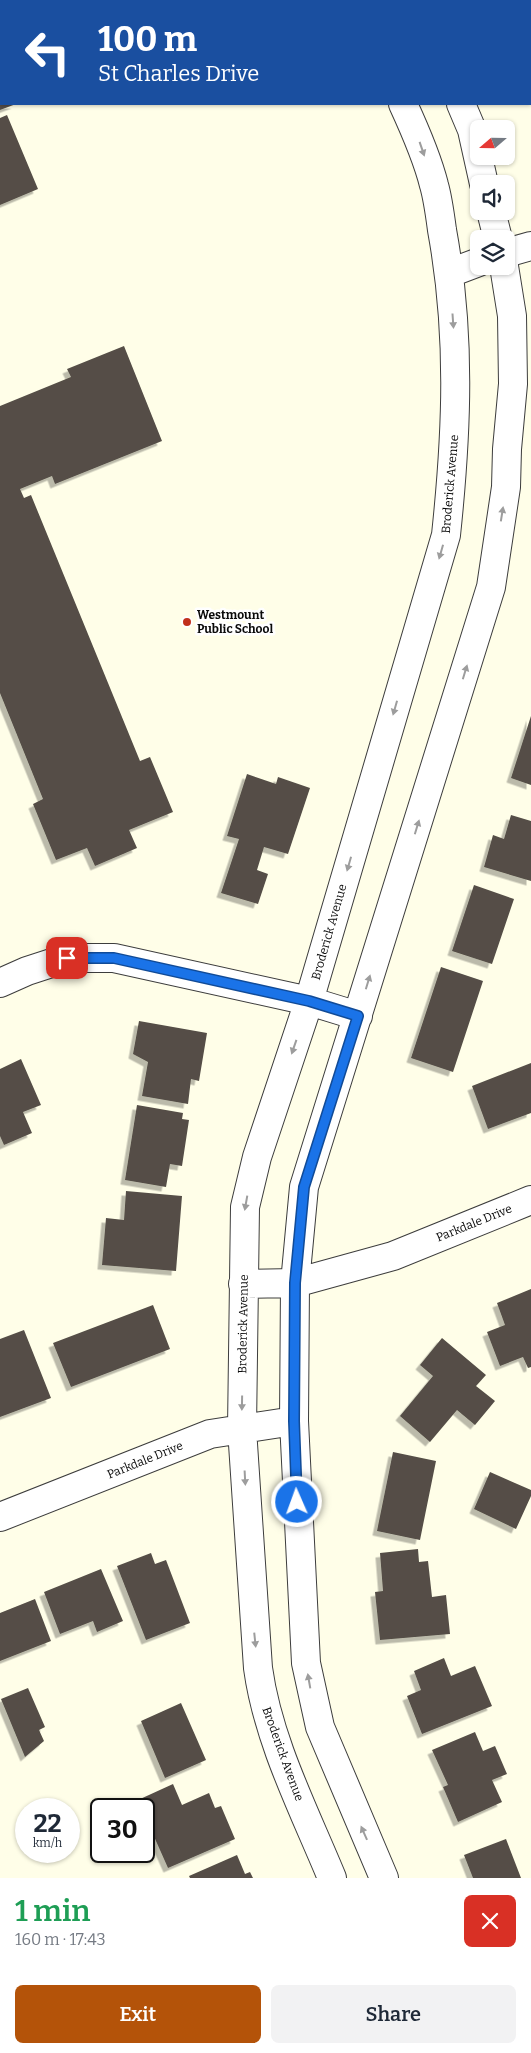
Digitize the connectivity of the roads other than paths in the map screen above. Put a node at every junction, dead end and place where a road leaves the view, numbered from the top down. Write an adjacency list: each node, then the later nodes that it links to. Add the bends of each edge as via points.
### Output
1 (403, 105): 7 (street, Broderick Avenue, one-way to 7, via 434,185)
2 (460, 105): 3 (street, via 472,130)
3 (482, 175)
4 (531, 246): 5 (street)
5 (515, 250)
6 (470, 265): 7 (street)
7 (450, 273): 10 (street, Broderick Avenue, one-way to 10, via 456,392 454,460 446,535)
8 (505, 275): 11 (street, one-way to 8, via 491,587 506,487 513,384 512,316)
9 (0, 983): 10 (street, via 67,958 114,958)
10 (309, 1001): 11 (street); 14 (street, Broderick Avenue, one-way to 14, via 257,1158 245,1207)
11 (358, 1016): 13 (street, via 304,1187)
12 (531, 1200): 13 (street, Parkdale Drive, via 393,1256)
13 (295, 1283): 14 (street, Parkdale Drive); 15 (street)
14 (243, 1284): 16 (street, Broderick Avenue, one-way to 16)
15 (294, 1421): 16 (street, Parkdale Drive); 19 (street, one-way to 15, via 331,1758 310,1688 303,1636)
16 (242, 1430): 17 (street, Parkdale Drive, via 210,1434); 18 (street, Broderick Avenue, one-way to 18, via 260,1688 277,1744)
17 (0, 1517)
18 (332, 1878)
19 (384, 1878)

